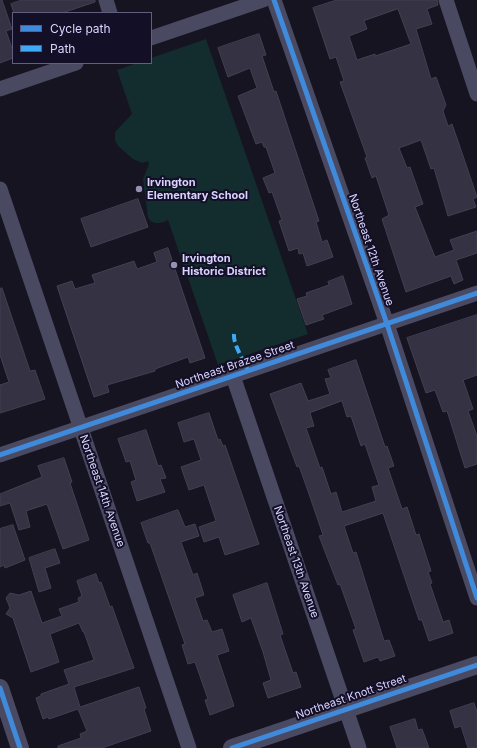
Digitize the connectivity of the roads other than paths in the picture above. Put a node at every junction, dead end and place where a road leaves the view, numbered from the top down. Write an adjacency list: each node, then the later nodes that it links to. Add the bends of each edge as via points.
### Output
1 (106, 0): 5 (street)
2 (263, 0): 6 (street)
3 (274, 0): 12 (street, Northeast 12th Avenue)
4 (446, 0): 9 (street)
5 (110, 12)
6 (152, 38)
7 (73, 64): 8 (street)
8 (0, 89)
9 (477, 94)
10 (0, 189): 14 (street, Northeast 14th Avenue)
11 (477, 294): 12 (street, Northeast Brazee Street)
12 (387, 324): 13 (street, Northeast Brazee Street); 16 (street, Northeast 12th Avenue)
13 (232, 376): 14 (street, Northeast Brazee Street); 19 (street, Northeast 13th Avenue)
14 (80, 428): 15 (street, Northeast Brazee Street); 21 (street, Northeast 14th Avenue)
15 (0, 455)
16 (477, 598)
17 (477, 665): 19 (street, Northeast Knott Street)
18 (0, 688): 20 (street)
19 (346, 710): 22 (street, Northeast Knott Street); 23 (street, Northeast 13th Avenue)
20 (20, 748)
21 (189, 748)
22 (232, 748)
23 (359, 748)

